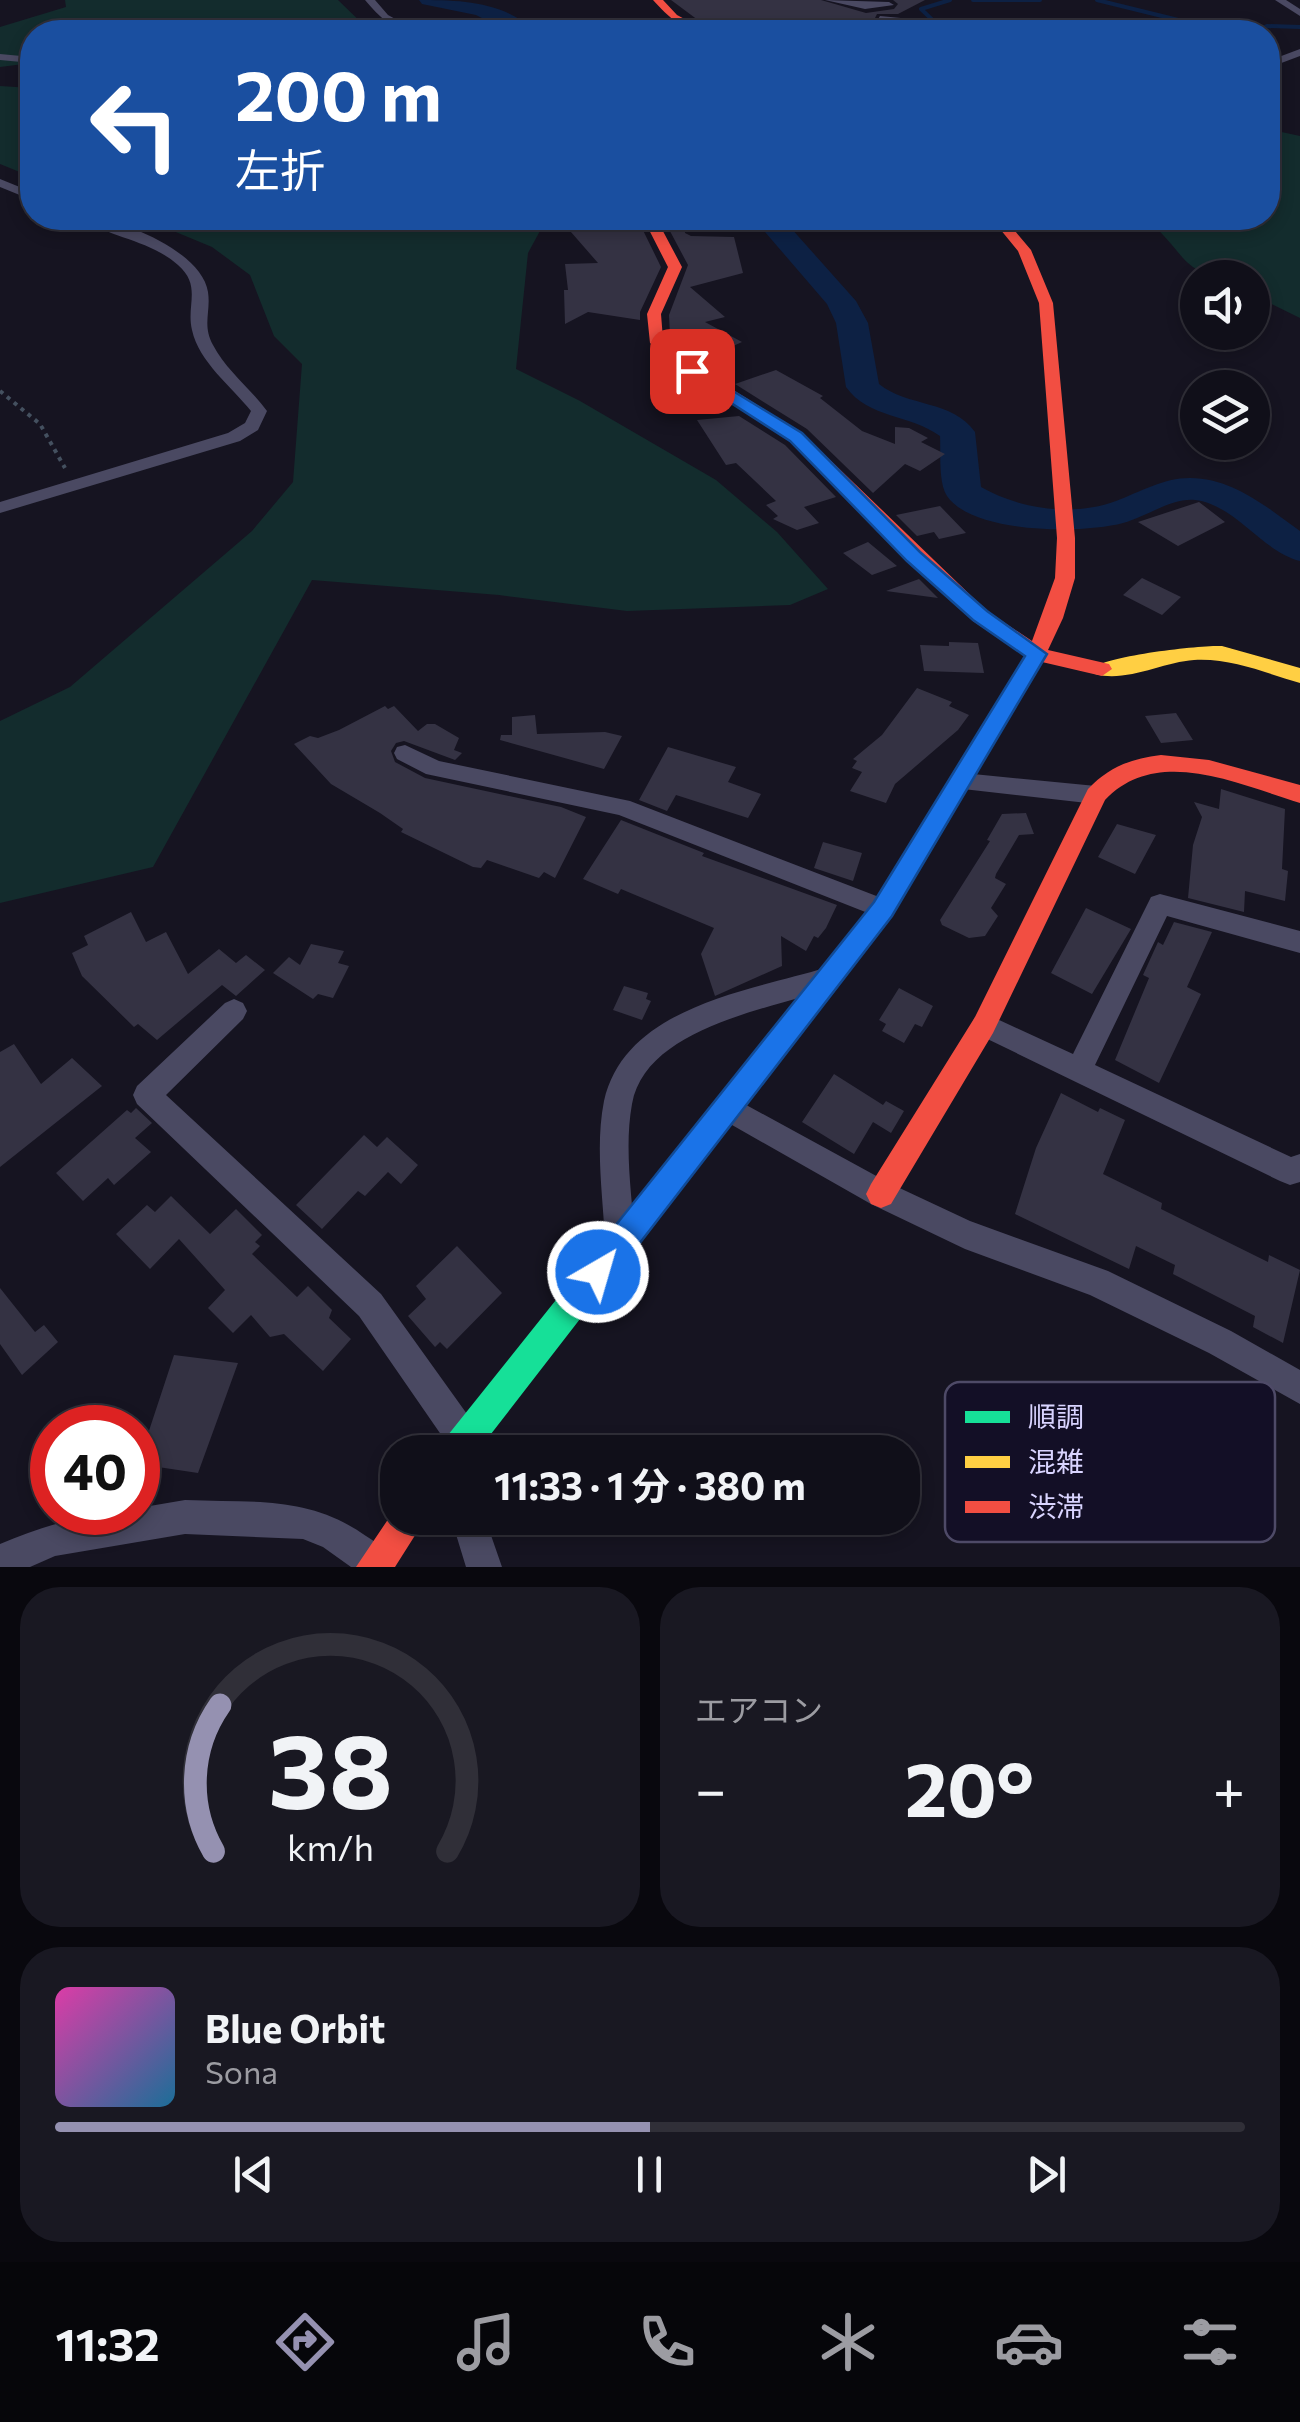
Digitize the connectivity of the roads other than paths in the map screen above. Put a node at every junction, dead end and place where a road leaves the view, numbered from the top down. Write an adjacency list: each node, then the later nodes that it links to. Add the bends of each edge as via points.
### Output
1 (370, 0): 8 (street)
2 (658, 0): 9 (street)
3 (830, 0): 5 (street)
4 (1280, 0): 6 (street)
5 (892, 2): 7 (street)
6 (1300, 14)
7 (880, 19): 10 (street)
8 (391, 20)
9 (680, 20)
10 (890, 20)
11 (117, 230): 14 (street, via 168,251 196,275 198,330 259,411 252,426 234,436)
12 (656, 230): 15 (street, via 676,266 654,314 655,340 796,437 925,568)
13 (1006, 230): 15 (street, via 1024,250 1046,303 1064,506 1065,578)
14 (0, 508)
15 (1037, 654): 16 (street, via 1129,670 1206,650 1276,663); 18 (street)
16 (1300, 676)
17 (404, 753): 21 (street, via 434,768 622,807)
18 (962, 781): 20 (street); 21 (street)
19 (1300, 794): 20 (street, via 1152,762 1120,773)
20 (1096, 795): 25 (street)
21 (883, 909): 23 (street)
22 (1300, 942): 26 (street, via 1160,904)
23 (830, 977): 27 (street); 30 (street, via 683,1024 642,1054 622,1088 615,1153)
24 (234, 1011): 32 (street, via 147,1095 370,1305)
25 (984, 1024): 26 (street); 29 (street)
26 (1078, 1072): 28 (street, via 1290,1171)
27 (728, 1108): 29 (street); 30 (street)
28 (1300, 1168)
29 (881, 1194): 31 (street, via 964,1234 1096,1282)
30 (620, 1244): 33 (street)
31 (1300, 1388)
32 (454, 1435)
33 (470, 1435)
34 (396, 1535): 37 (street)
35 (474, 1535): 38 (street)
36 (0, 1562): 37 (street, via 56,1539 185,1517 303,1522 334,1534)
37 (374, 1565)
38 (484, 1567)

